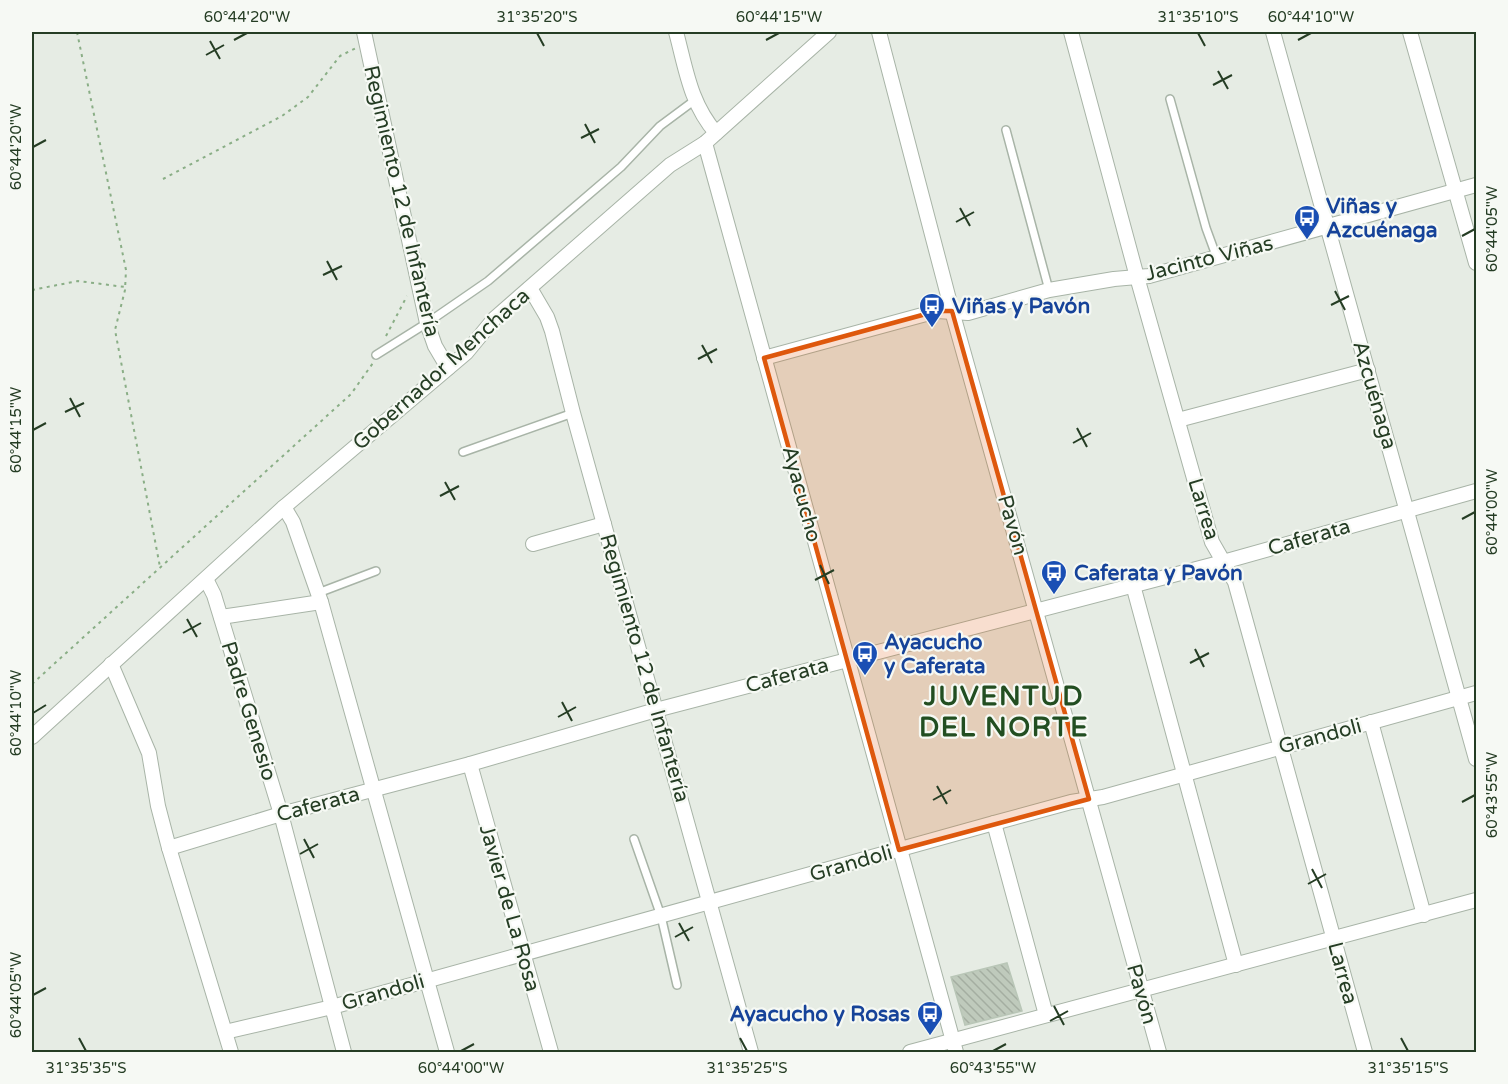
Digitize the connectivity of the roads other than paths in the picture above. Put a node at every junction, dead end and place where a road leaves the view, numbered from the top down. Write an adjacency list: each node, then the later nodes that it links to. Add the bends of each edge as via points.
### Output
1 (676, 32): 9 (street)
2 (829, 32): 11 (street, Gobernador Menchaca)
3 (879, 32): 21 (street, Pavón)
4 (1071, 32): 18 (street, Larrea)
5 (1273, 32): 15 (street, Azcuénaga)
6 (1410, 32): 14 (street)
7 (365, 37): 22 (street, Regimiento 12 de Infantería)
8 (1170, 99): 16 (lane)
9 (694, 100): 11 (street); 22 (lane, via 660,126 621,167 488,282)
10 (1006, 130): 20 (lane)
11 (716, 133): 12 (street, Gobernador Menchaca)
12 (705, 143): 19 (street, Gobernador Menchaca, via 670,165); 24 (street, Ayacucho)
13 (1476, 184): 14 (street, Jacinto Viñas)
14 (1455, 190): 15 (street, Jacinto Viñas); 17 (street)
15 (1328, 227): 16 (street, Jacinto Viñas); 26 (street, Azcuénaga)
16 (1217, 258): 18 (street, Jacinto Viñas)
17 (1476, 263)
18 (1137, 277): 20 (street, Jacinto Viñas); 28 (street, Larrea)
19 (530, 288): 25 (street, Gobernador Menchaca); 27 (street, Regimiento 12 de Infantería, via 547,317)
20 (1049, 290): 21 (street, Jacinto Viñas, via 968,313)
21 (952, 311): 24 (street, Jacinto Viñas, via 923,314); 40 (street, Pavón)
22 (427, 323): 23 (lane); 25 (street, Regimiento 12 de Infantería)
23 (376, 355)
24 (764, 358): 42 (street, Ayacucho)
25 (448, 368): 31 (street, Gobernador Menchaca)
26 (1368, 370): 28 (street); 32 (street, Azcuénaga)
27 (573, 413): 29 (lane); 33 (street, Regimiento 12 de Infantería)
28 (1178, 420): 35 (street, Larrea, via 1212,542)
29 (464, 452)
30 (1476, 491): 32 (street, Caferata)
31 (284, 507): 37 (street, Gobernador Menchaca); 39 (street)
32 (1407, 509): 35 (street, Caferata); 45 (street, Azcuénaga)
33 (604, 524): 34 (street); 46 (street, Regimiento 12 de Infantería)
34 (533, 544)
35 (1223, 562): 38 (street, Caferata); 49 (street, Larrea, via 1235,582)
36 (376, 572): 39 (lane)
37 (206, 579): 41 (street, Padre Genesio); 43 (street, Gobernador Menchaca)
38 (1133, 585): 40 (street, Caferata); 52 (street)
39 (320, 598): 41 (street); 53 (street)
40 (1037, 609): 42 (street, Caferata); 54 (street, Pavón)
41 (221, 617): 55 (street, Padre Genesio)
42 (847, 660): 46 (street, Caferata); 59 (street, Ayacucho)
43 (111, 664): 48 (street, Gobernador Menchaca); 58 (street, via 148,753)
44 (1476, 693): 45 (street, Grandoli)
45 (1459, 697): 47 (street, Grandoli); 50 (street, Azcuénaga)
46 (656, 710): 51 (street, Caferata); 61 (street, Regimiento 12 de Infantería)
47 (1371, 722): 49 (street, Grandoli); 62 (street)
48 (32, 737)
49 (1280, 747): 52 (street, Grandoli); 64 (street, Larrea)
50 (1476, 759)
51 (470, 764): 53 (street, Caferata); 65 (street, Javier de La Rosa)
52 (1185, 774): 54 (street, Grandoli); 66 (street)
53 (374, 789): 55 (street, Caferata); 67 (street)
54 (1089, 799): 56 (street, Grandoli); 69 (street, Pavón)
55 (281, 814): 58 (street, Caferata); 70 (street, Padre Genesio)
56 (994, 823): 59 (street, Grandoli); 71 (street)
57 (634, 839): 63 (lane)
58 (169, 848): 72 (street)
59 (899, 850): 61 (street, Grandoli); 73 (street, Ayacucho)
60 (1476, 900): 62 (street)
61 (710, 903): 63 (street, Grandoli); 78 (street, Regimiento 12 de Infantería)
62 (1424, 915): 64 (street)
63 (661, 916): 65 (street, Grandoli); 68 (lane)
64 (1334, 938): 66 (street); 81 (street, Larrea)
65 (522, 952): 67 (street, Grandoli); 77 (street, Javier de La Rosa)
66 (1236, 965): 69 (street)
67 (426, 979): 70 (street, Grandoli); 76 (street)
68 (677, 985)
69 (1140, 989): 71 (street); 80 (street, Pavón)
70 (332, 1007): 72 (street, Grandoli); 75 (street, Padre Genesio)
71 (1046, 1015): 73 (street)
72 (225, 1032): 74 (street)
73 (954, 1047): 79 (street)
74 (231, 1053)
75 (344, 1053)
76 (447, 1053)
77 (551, 1053)
78 (751, 1053)
79 (910, 1053)
80 (1159, 1053)
81 (1365, 1053)

